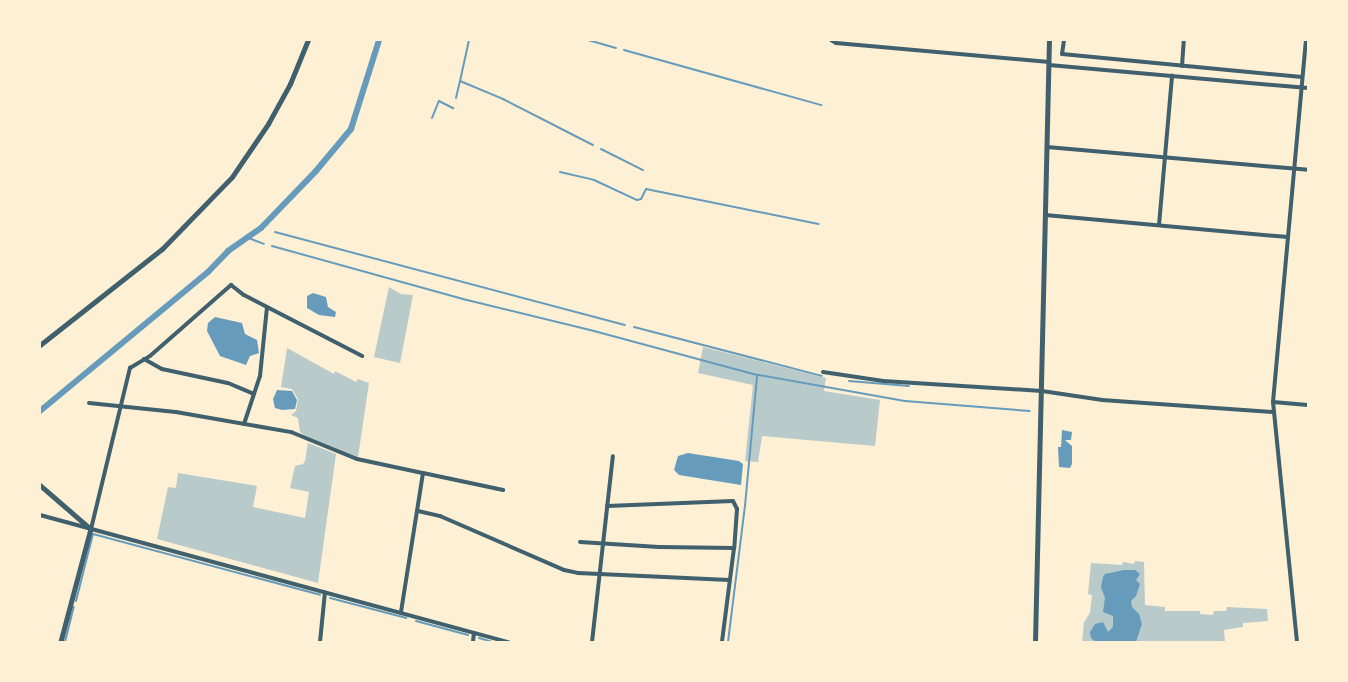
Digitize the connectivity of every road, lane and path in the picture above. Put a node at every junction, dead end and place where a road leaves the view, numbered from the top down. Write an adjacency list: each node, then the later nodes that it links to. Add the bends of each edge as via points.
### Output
1 (308, 40): 21 (street, via 290,84 268,124 232,177 162,249)
2 (831, 40): 7 (street)
3 (1049, 40): 7 (street)
4 (1064, 40): 8 (street, via 1062,54)
5 (1184, 40): 8 (street)
6 (1306, 40): 10 (street)
7 (1049, 64): 9 (street); 13 (street)
8 (1182, 66): 10 (street)
9 (1172, 76): 11 (street); 14 (street)
10 (1302, 77): 11 (street)
11 (1301, 88): 12 (street); 15 (street)
12 (1308, 88)
13 (1047, 147): 14 (street); 17 (street)
14 (1165, 157): 15 (street); 18 (street)
15 (1294, 169): 16 (street); 19 (street)
16 (1308, 170)
17 (1045, 215): 18 (street); 25 (street)
18 (1159, 225): 19 (street)
19 (1288, 237): 27 (street)
20 (267, 307): 22 (street); 23 (street, via 231,285); 26 (street, via 262,369)
21 (40, 345)
22 (362, 356)
23 (144, 359): 26 (street, via 162,369 228,383); 30 (street, via 130,368)
24 (823, 372): 25 (street, via 883,381)
25 (1042, 391): 31 (street, via 1102,400); 55 (street)
26 (254, 394): 32 (street)
27 (1273, 402): 29 (street); 31 (street)
28 (89, 404): 30 (street)
29 (1308, 405)
30 (121, 406): 32 (street); 40 (street)
31 (1274, 412): 56 (street)
32 (244, 424): 34 (street, via 291,432 357,459)
33 (613, 456): 37 (street)
34 (423, 473): 36 (street); 38 (street)
35 (40, 485): 40 (street)
36 (503, 490)
37 (607, 506): 42 (street); 43 (street, via 733,502 737,509)
38 (418, 511): 44 (street, via 433,513 553,567); 47 (street)
39 (40, 515): 40 (street)
40 (90, 529): 46 (street); 49 (street)
41 (580, 542): 42 (street)
42 (605, 542): 43 (street); 44 (street)
43 (734, 548): 45 (street)
44 (601, 574): 45 (street); 53 (street)
45 (729, 580): 54 (street)
46 (325, 592): 47 (street); 50 (street)
47 (401, 612): 48 (street)
48 (474, 633): 51 (street); 52 (street)
49 (61, 642)
50 (320, 642)
51 (473, 642)
52 (509, 642)
53 (592, 642)
54 (722, 642)
55 (1036, 642)
56 (1297, 642)

